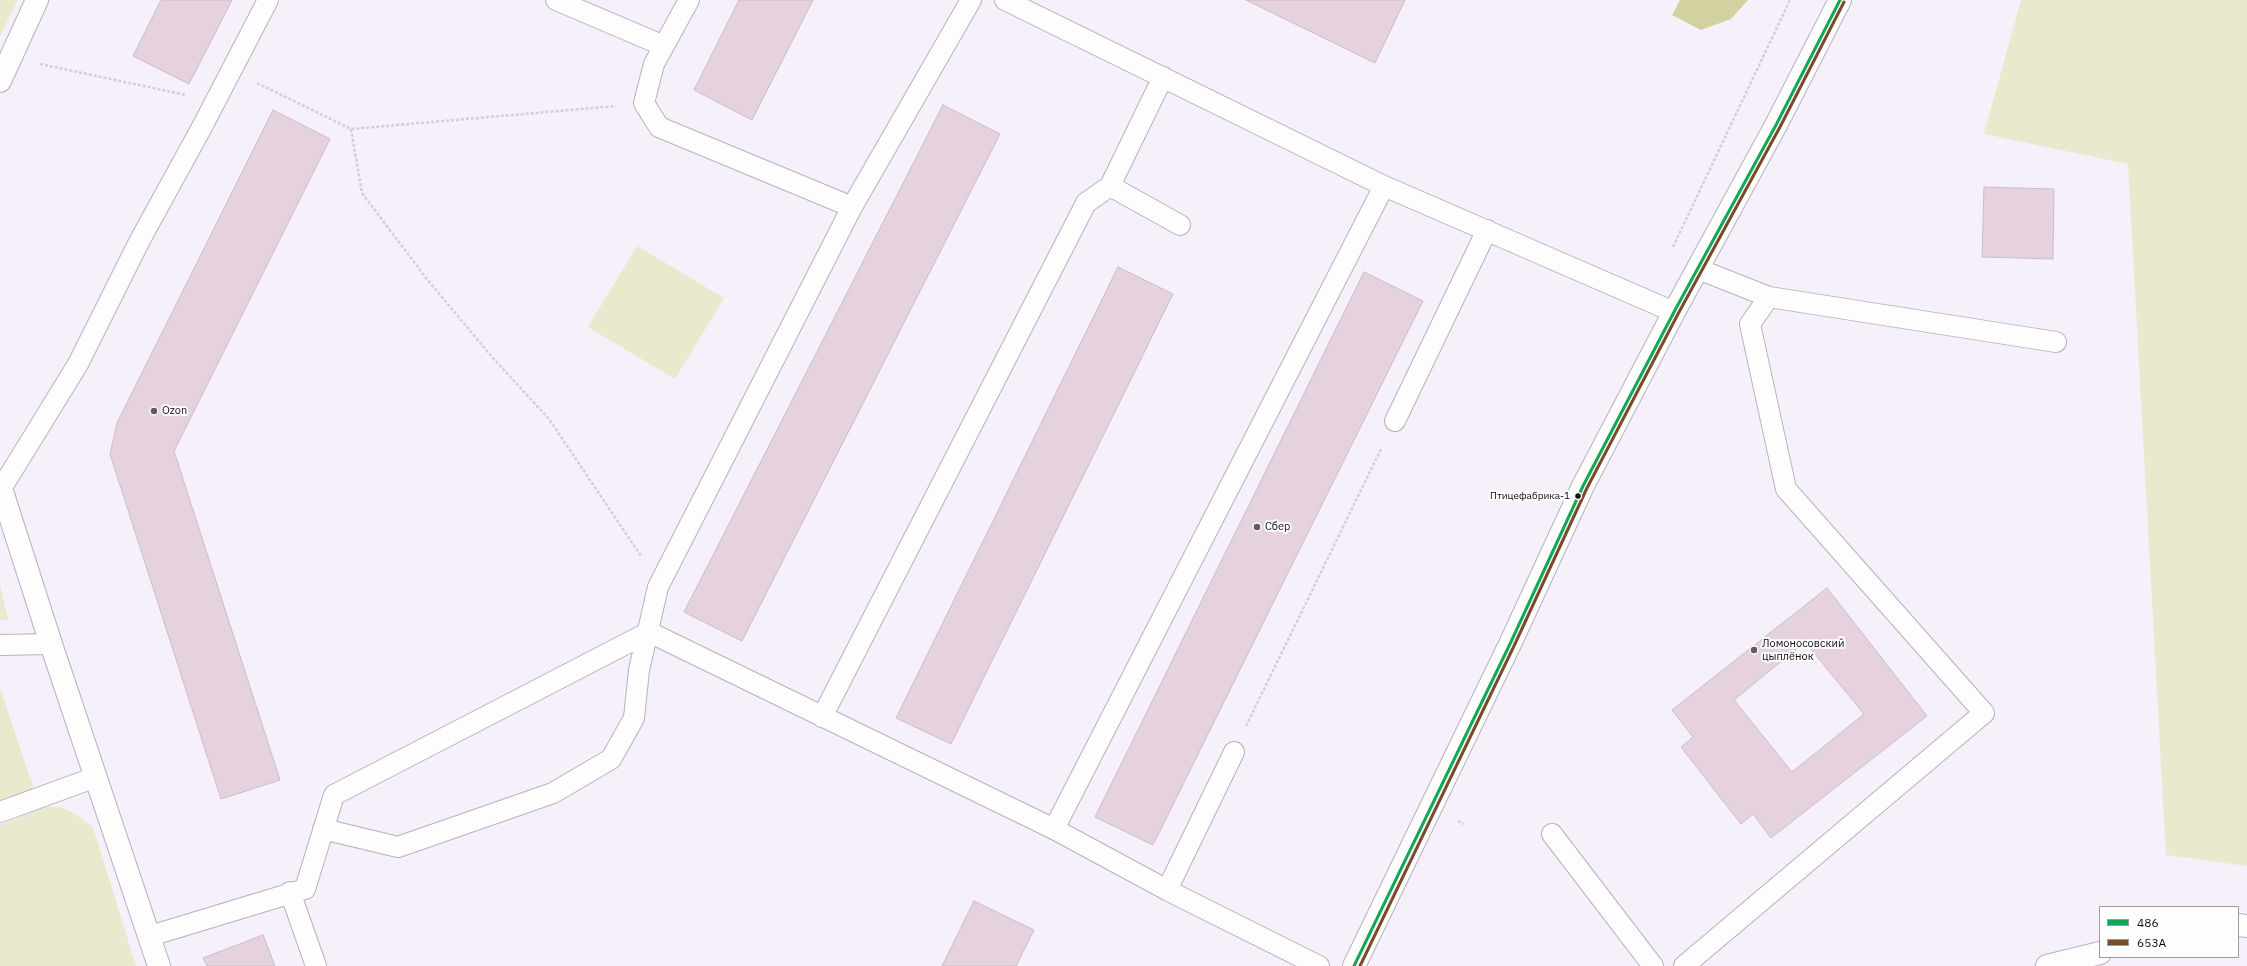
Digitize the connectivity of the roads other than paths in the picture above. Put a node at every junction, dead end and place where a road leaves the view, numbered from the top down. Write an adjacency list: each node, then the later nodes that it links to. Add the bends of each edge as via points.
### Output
1 (37, 0): 10 (main road)
2 (268, 0): 21 (lane, via 140,240 78,364)
3 (556, 0): 8 (lane)
4 (689, 0): 8 (lane)
5 (971, 0): 13 (lane)
6 (1006, 0): 9 (lane)
7 (1840, 0): 16 (main road)
8 (664, 46): 13 (lane, via 654,64 644,103 659,127)
9 (1163, 77): 11 (lane); 12 (lane)
10 (0, 81)
11 (1110, 186): 14 (lane); 25 (lane, via 1086,203)
12 (1384, 186): 15 (lane); 30 (lane)
13 (852, 207): 22 (lane, via 658,587)
14 (1180, 225)
15 (1487, 230): 18 (lane); 20 (lane)
16 (1698, 269): 17 (lane); 18 (main road)
17 (1769, 297): 19 (lane); 41 (lane, via 1750,324 1786,489 1984,713)
18 (1674, 312): 39 (main road, via 1583,486 1510,644)
19 (2056, 342)
20 (1395, 421)
21 (2, 495): 23 (main road)
22 (649, 632): 25 (lane); 29 (lane, via 334,795); 29 (lane, via 639,670 634,718 611,759 553,793 398,847)
23 (51, 644): 24 (lane); 27 (main road)
24 (0, 645)
25 (822, 717): 30 (lane)
26 (1234, 752): 32 (lane)
27 (96, 777): 28 (lane); 34 (main road)
28 (0, 812)
29 (324, 829): 33 (lane, via 305,889)
30 (1054, 829): 32 (lane)
31 (1552, 834): 40 (lane)
32 (1167, 890): 38 (lane)
33 (290, 892): 34 (lane); 37 (lane)
34 (150, 936): 36 (main road)
35 (2099, 953): 42 (main road)
36 (159, 966)
37 (316, 966)
38 (1320, 966)
39 (1354, 966)
40 (1653, 966)
41 (1684, 966)
42 (2047, 966)

